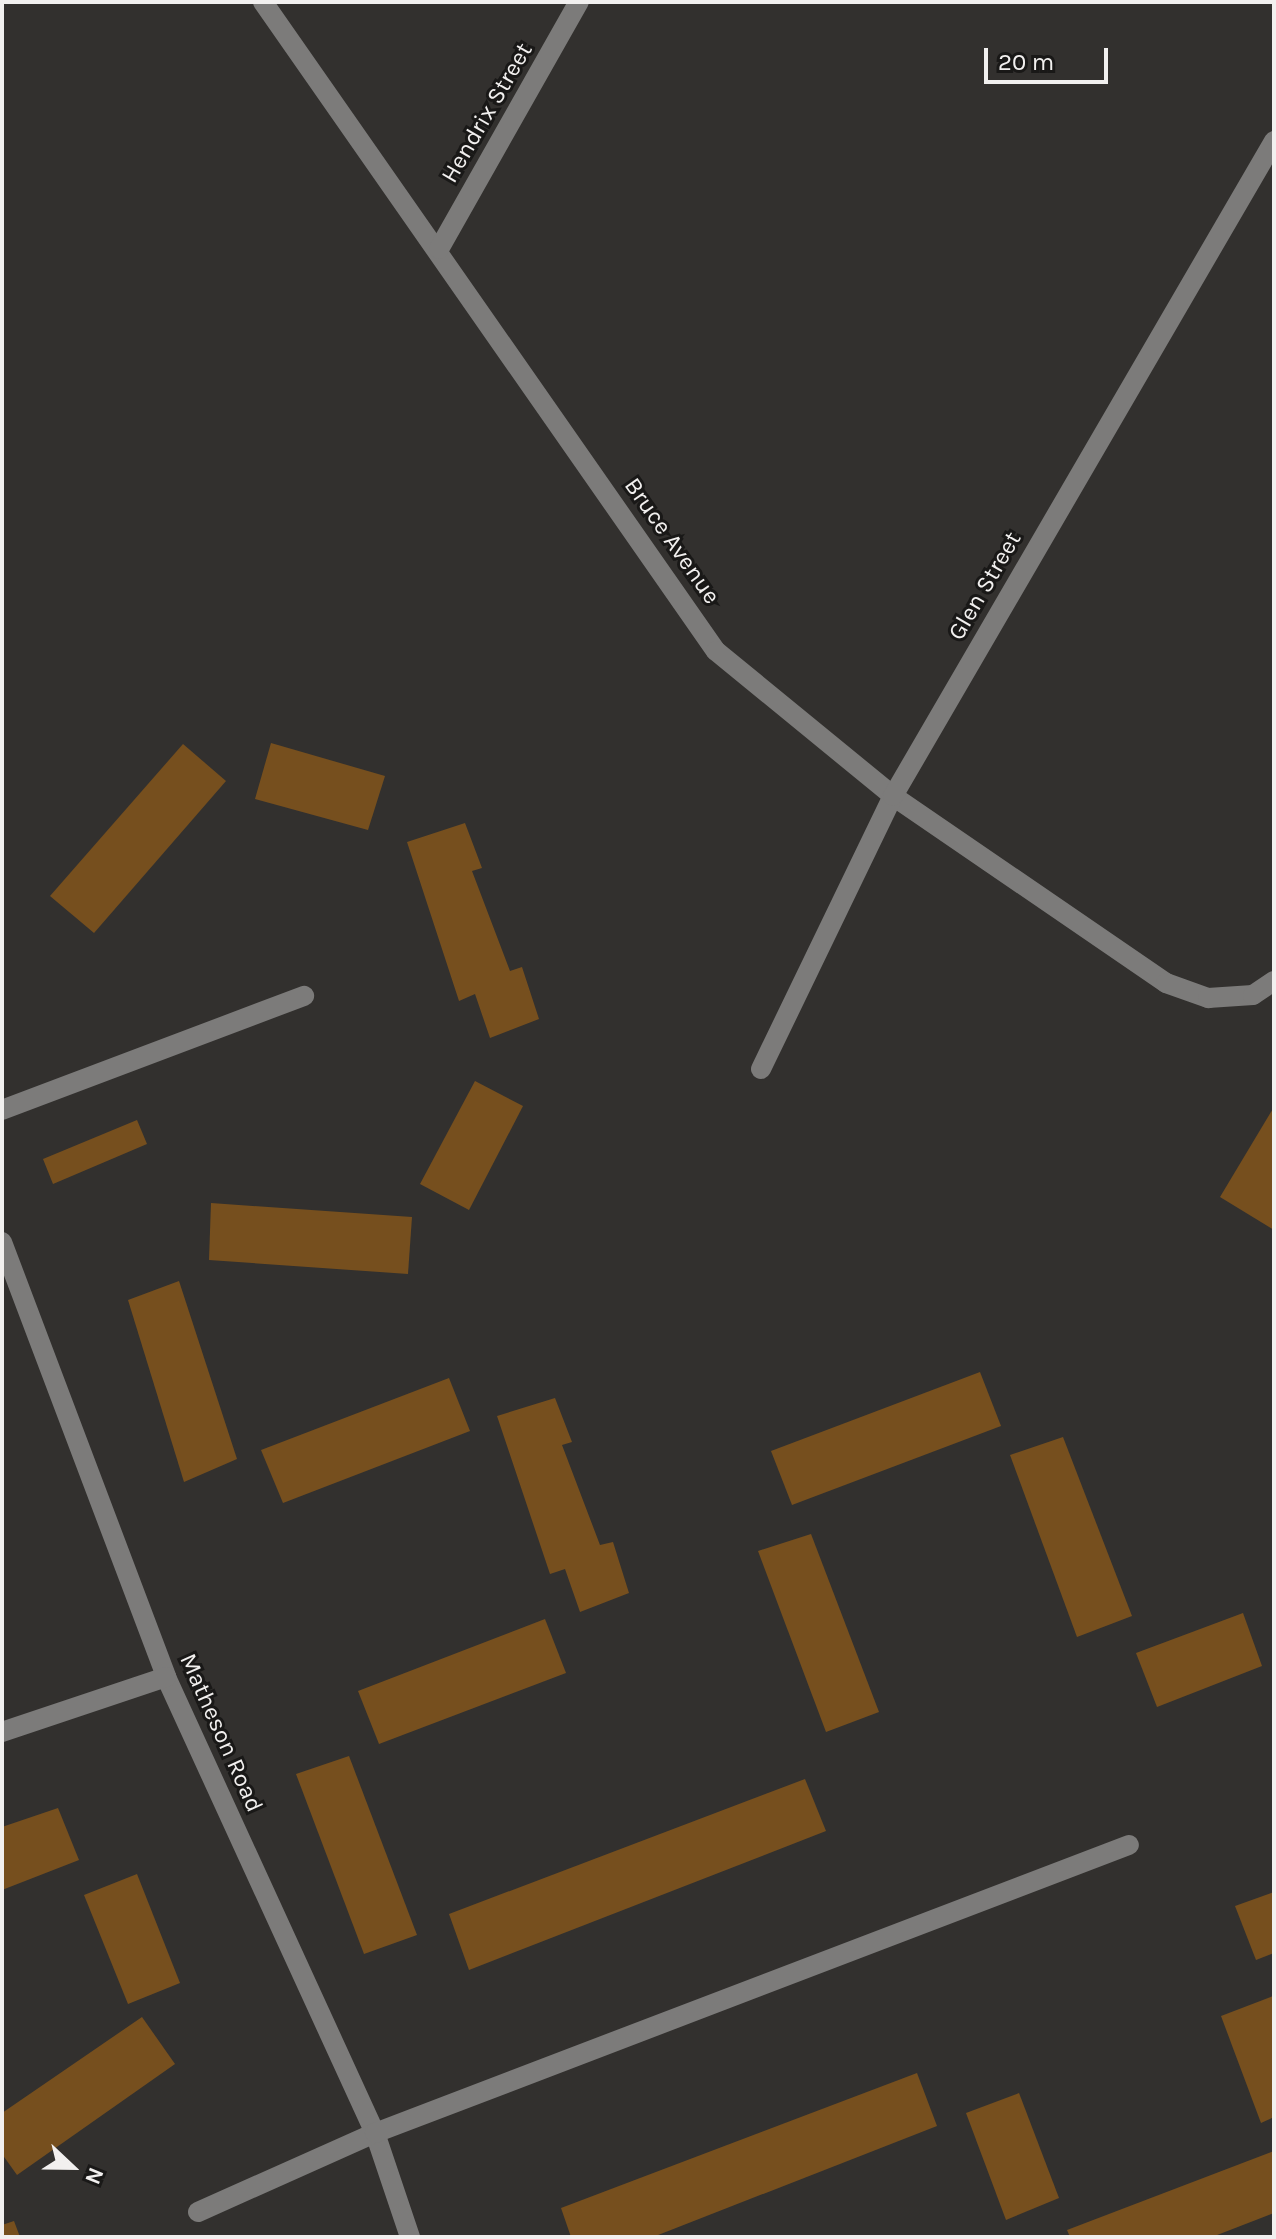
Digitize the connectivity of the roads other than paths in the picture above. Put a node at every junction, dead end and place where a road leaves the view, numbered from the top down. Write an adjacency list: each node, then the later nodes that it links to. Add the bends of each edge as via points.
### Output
1 (263, 2): 4 (street, Bruce Avenue)
2 (579, 2): 4 (street, Hendrix Street)
3 (1274, 141): 5 (street, Glen Street)
4 (439, 249): 5 (street, Bruce Avenue, via 716,651)
5 (893, 796): 6 (street, Bruce Avenue, via 1166,983 1208,998 1253,995); 8 (street, Glen Street)
6 (1274, 981)
7 (304, 996): 9 (street)
8 (761, 1069)
9 (2, 1110)
10 (2, 1242): 11 (street, Matheson Road)
11 (166, 1677): 12 (street); 14 (street, Matheson Road)
12 (2, 1732)
13 (1129, 1845): 14 (street)
14 (375, 2133): 15 (street); 16 (street, Matheson Road)
15 (198, 2212)
16 (410, 2237)

